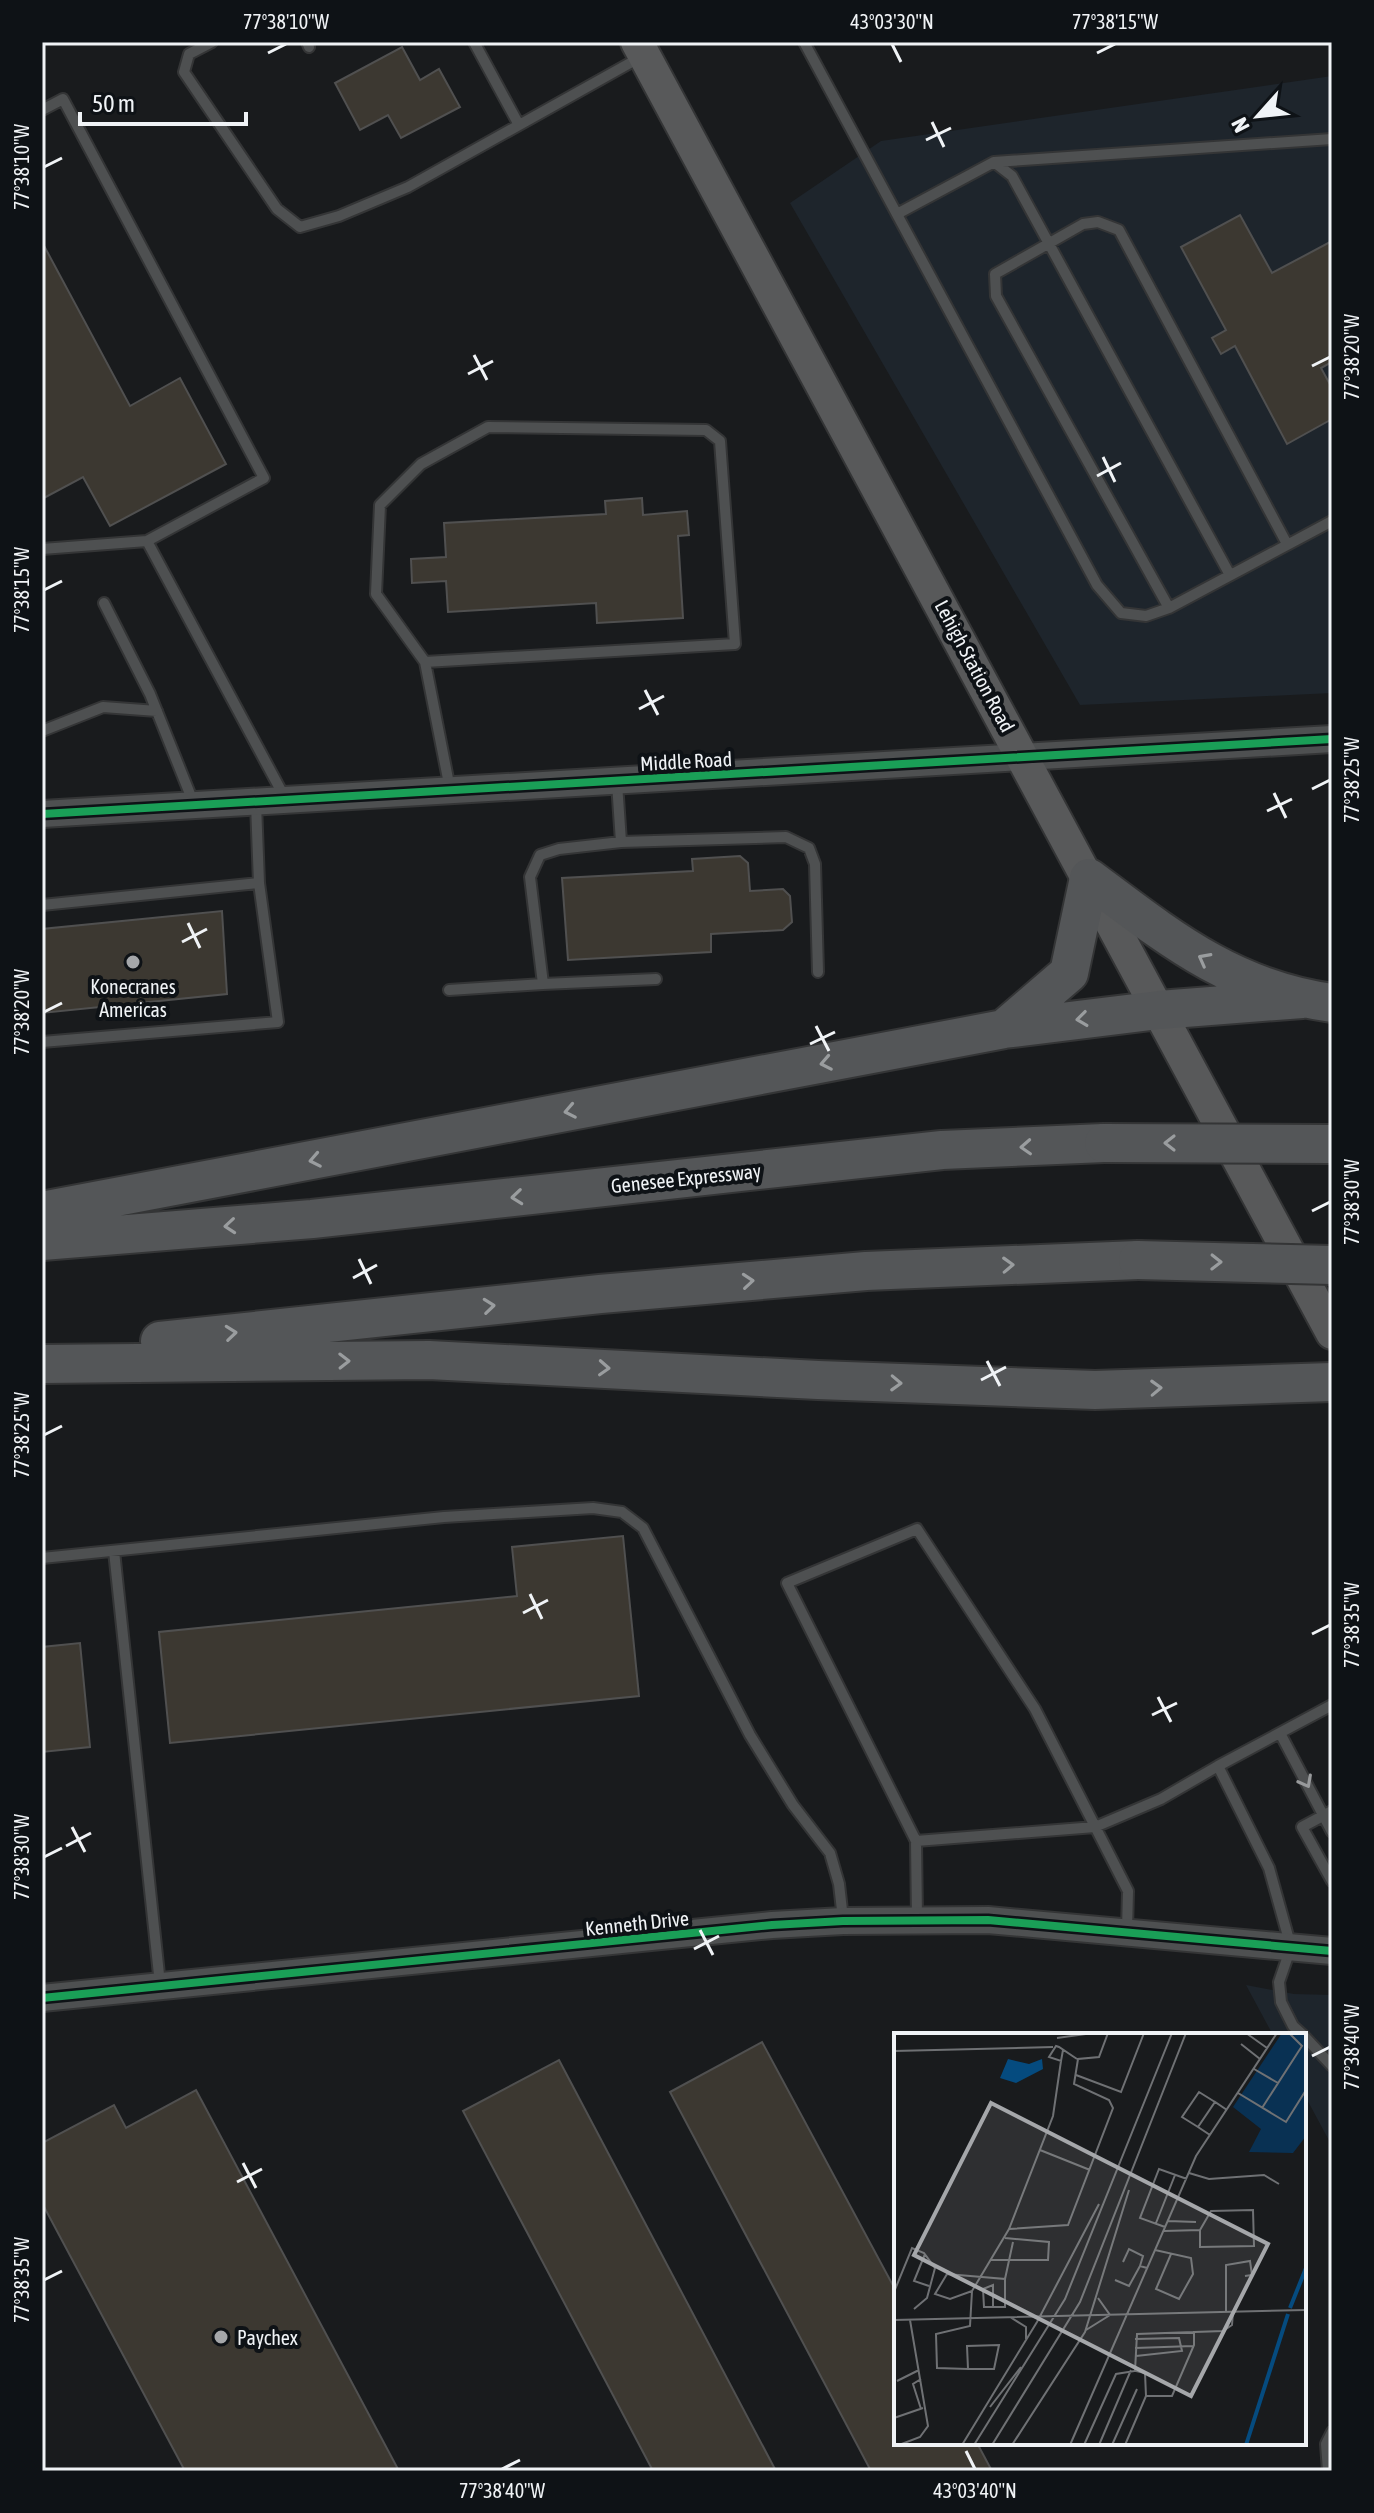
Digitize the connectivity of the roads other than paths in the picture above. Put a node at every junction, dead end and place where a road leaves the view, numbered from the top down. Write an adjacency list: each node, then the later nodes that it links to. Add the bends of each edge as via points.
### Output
1 (212, 42): 6 (lane, via 189,54 184,72 277,209 300,227 408,187)
2 (474, 42): 6 (lane)
3 (804, 42): 9 (lane)
4 (641, 49): 6 (lane); 22 (main road, Lehigh Station Road)
5 (42, 110): 12 (lane, via 63,99 264,478)
6 (519, 125)
7 (1332, 139): 8 (lane)
8 (994, 162): 9 (lane); 10 (lane, via 1012,176)
9 (897, 214): 17 (lane, via 1097,585 1121,613 1146,616)
10 (1048, 244): 13 (lane, via 1083,224 1098,222 1119,230); 15 (lane); 17 (lane, via 995,274 996,296)
11 (1332, 521): 13 (lane)
12 (147, 541): 14 (lane); 25 (lane)
13 (1287, 544): 15 (lane)
14 (42, 549)
15 (1230, 575): 17 (lane)
16 (104, 603): 19 (lane)
17 (1169, 608)
18 (425, 662): 18 (lane, via 376,594 380,505 421,464 488,427 706,430 720,441 735,644); 24 (lane)
19 (157, 711): 20 (lane, via 103,707); 27 (lane)
20 (42, 731)
21 (1332, 739): 22 (street, Middle Road)
22 (1025, 758): 23 (street, Middle Road); 30 (main road, Lehigh Station Road)
23 (617, 781): 24 (street, Middle Road); 29 (lane)
24 (451, 791): 25 (street, Middle Road)
25 (286, 800): 26 (street, Middle Road)
26 (256, 802): 27 (street, Middle Road); 31 (lane)
27 (195, 805): 28 (street, Middle Road)
28 (42, 814)
29 (621, 842): 33 (lane, via 786,837 809,848 815,864); 35 (lane, via 540,855 530,877)
30 (1089, 878): 37 (highway, one-way to 30, via 1246,982 1181,946); 38 (main road, Lehigh Station Road); 39 (highway, via 1069,973)
31 (259, 883): 32 (lane); 40 (lane, via 278,1022)
32 (42, 905)
33 (818, 972)
34 (656, 979): 35 (lane)
35 (543, 984): 36 (lane)
36 (449, 990)
37 (1317, 1001): 38 (highway)
38 (1159, 1010): 39 (highway, one-way to 39); 45 (main road, Lehigh Station Road)
39 (1004, 1029): 42 (highway, one-way to 42)
40 (42, 1042)
41 (1332, 1144): 43 (highway, Genesee Expressway, one-way to 43, bridge, via 1104,1143 942,1150 312,1219)
42 (42, 1211)
43 (42, 1241)
44 (1332, 1265): 46 (highway, one-way to 44, bridge, via 819,1275 1138,1260)
45 (1332, 1333)
46 (42, 1354)
47 (42, 1364): 48 (highway, one-way to 48, via 429,1360 1095,1390)
48 (1332, 1382)
49 (114, 1551): 50 (lane); 59 (lane, via 444,1517 593,1508 622,1512 643,1528 750,1735 830,1853); 64 (lane)
50 (42, 1558)
51 (1332, 1705): 52 (lane)
52 (1280, 1733): 53 (lane); 54 (lane, one-way to 54)
53 (1218, 1766): 55 (lane, via 1161,1799); 62 (lane, via 1269,1868)
54 (1328, 1813): 56 (lane); 58 (lane, via 1302,1827)
55 (1095, 1827): 57 (lane); 57 (lane, via 1035,1709 917,1529 787,1583); 61 (lane, via 1128,1891)
56 (1332, 1832)
57 (916, 1841): 60 (lane)
58 (1332, 1881)
59 (843, 1921): 60 (street, Kenneth Drive); 64 (street, Kenneth Drive)
60 (917, 1921): 61 (street, Kenneth Drive, via 988,1920)
61 (1127, 1932): 62 (street, Kenneth Drive)
62 (1291, 1947): 63 (street, Kenneth Drive); 66 (lane, via 1279,1982 1281,2002)
63 (1332, 1951)
64 (160, 1986): 65 (street, Kenneth Drive)
65 (42, 1998)
66 (1302, 2033)
67 (1306, 2037): 68 (lane)
68 (1332, 2066)
69 (1332, 2434): 70 (lane, via 1326,2444)
70 (1328, 2471)

